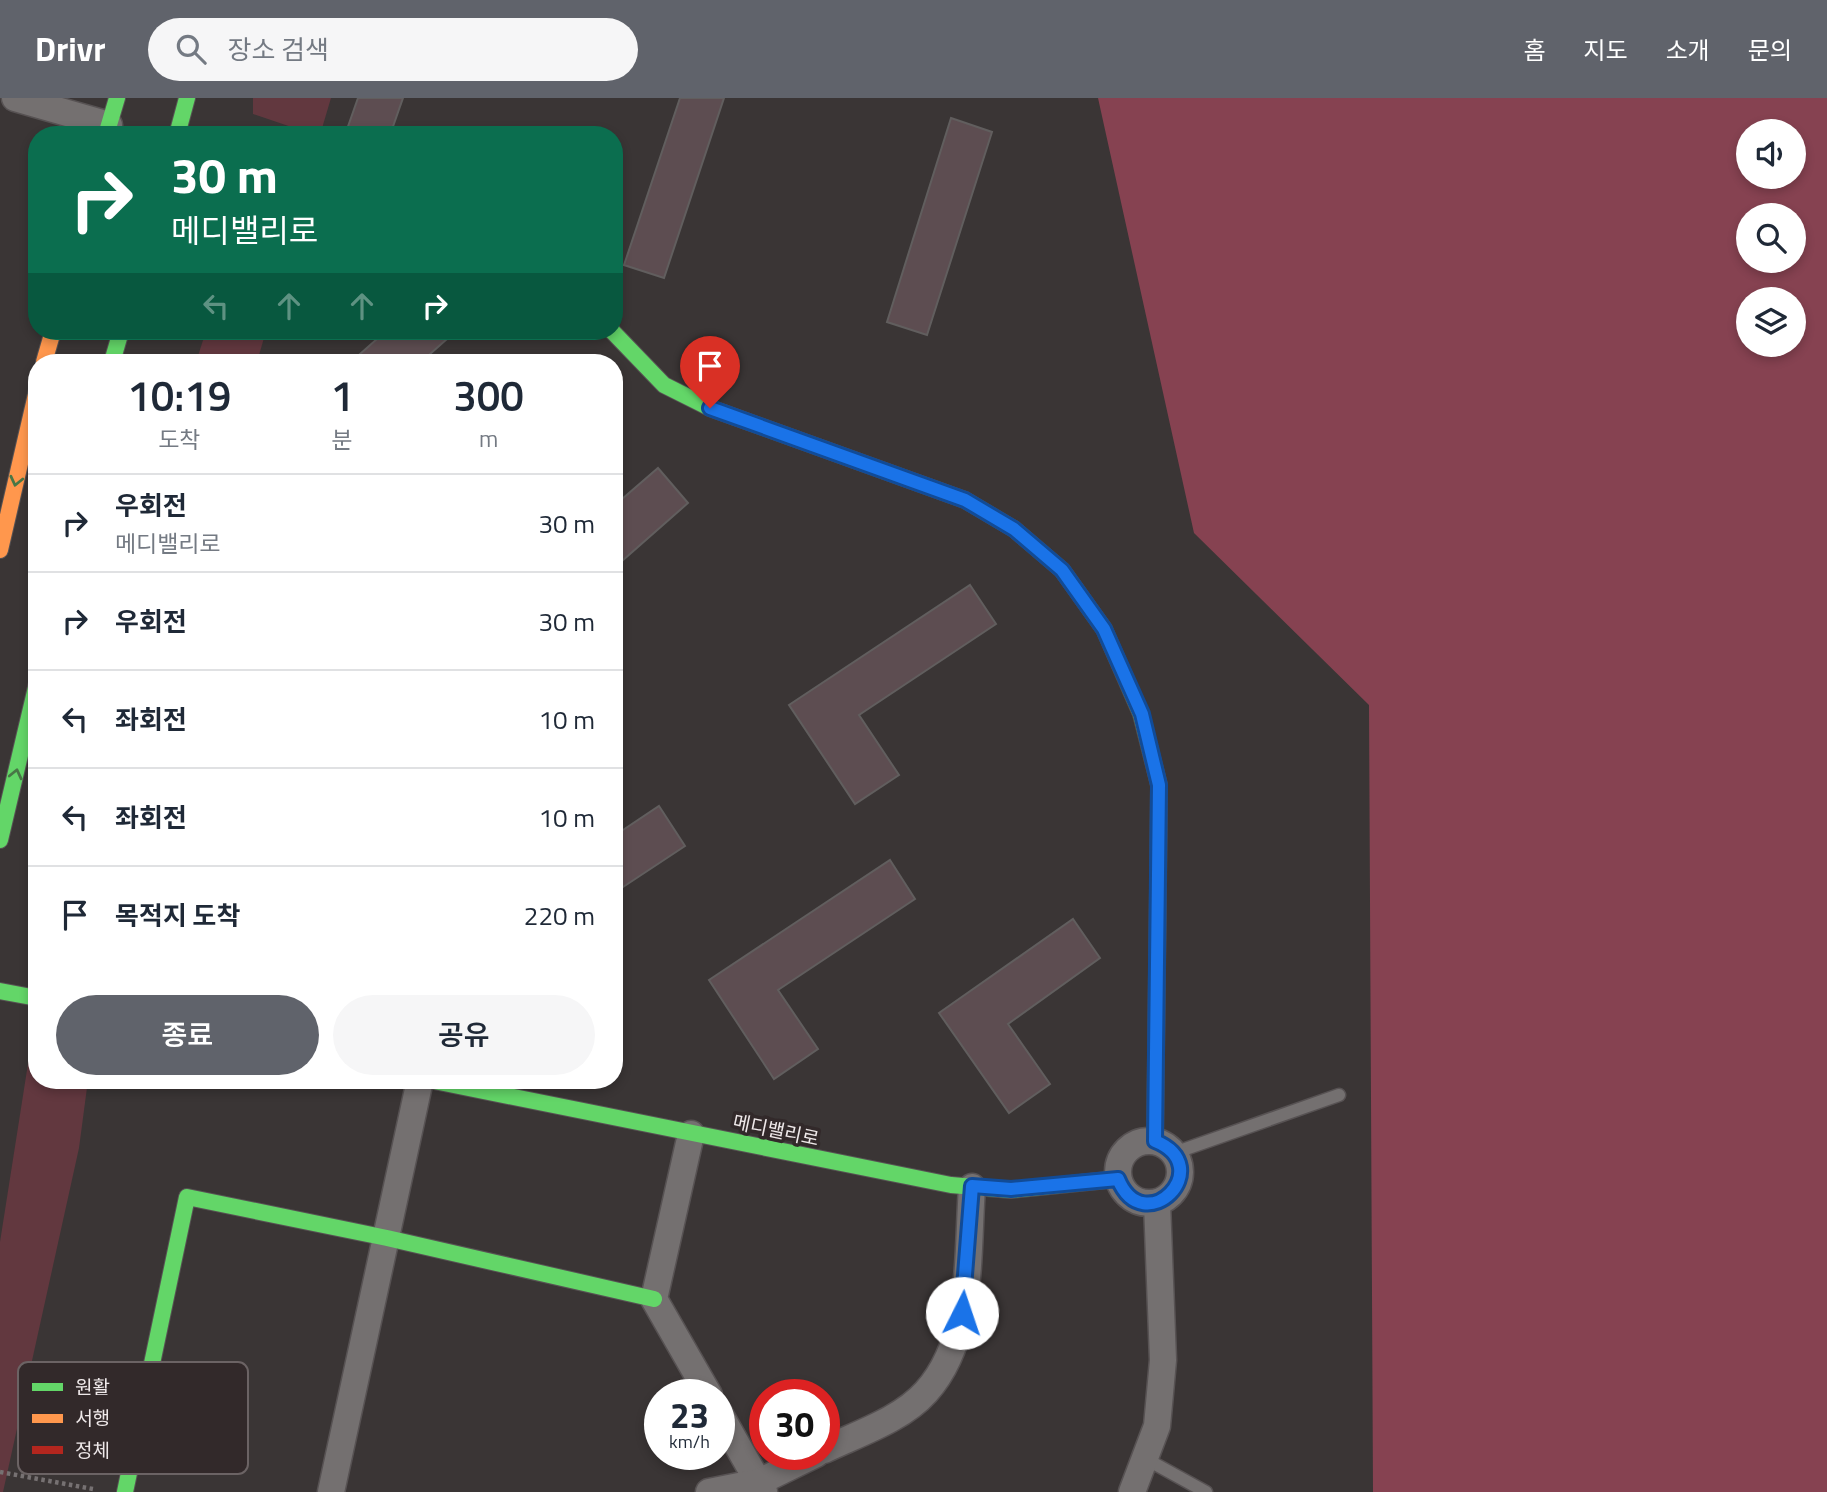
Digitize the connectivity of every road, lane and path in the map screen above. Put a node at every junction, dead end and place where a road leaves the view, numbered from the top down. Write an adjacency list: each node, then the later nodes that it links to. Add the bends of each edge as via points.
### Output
1 (15, 98): 4 (street)
2 (117, 98): 5 (street)
3 (187, 98): 6 (street)
4 (96, 126)
5 (109, 126)
6 (179, 126)
7 (621, 340): 18 (street, via 664,385 710,408 965,500 1014,529 1062,570 1104,629 1142,714 1159,785)
8 (28, 429): 9 (street, one-way to 9)
9 (0, 550)
10 (28, 721): 11 (street, one-way to 10)
11 (0, 840)
12 (0, 991): 13 (street)
13 (28, 996)
14 (418, 1089): 22 (street)
15 (473, 1089): 17 (street, 메디밸리로)
16 (1339, 1096): 18 (lane)
17 (691, 1134): 20 (street, 메디밸리로); 23 (street)
18 (1165, 1147): 19 (street, via 1144,1141 1126,1151 1120,1159); 21 (street, via 1181,1172 1179,1183)
19 (1118, 1179): 20 (street, 메디밸리로, via 1011,1189); 21 (street, via 1137,1201)
20 (972, 1186): 27 (street, via 962,1313 947,1359 926,1392 895,1415)
21 (1157, 1203): 28 (street, via 1163,1360 1157,1426)
22 (387, 1238): 23 (street); 24 (street, via 187,1197); 35 (street)
23 (654, 1299): 25 (street)
24 (152, 1362)
25 (700, 1379)
26 (735, 1441): 32 (street)
27 (840, 1442)
28 (1146, 1459): 37 (street); 38 (lane)
29 (789, 1470): 32 (street)
30 (0, 1472): 33 (path)
31 (129, 1474): 34 (street)
32 (761, 1487): 36 (street)
33 (94, 1490)
34 (125, 1492)
35 (331, 1492)
36 (709, 1492)
37 (1132, 1492)
38 (1206, 1492)

